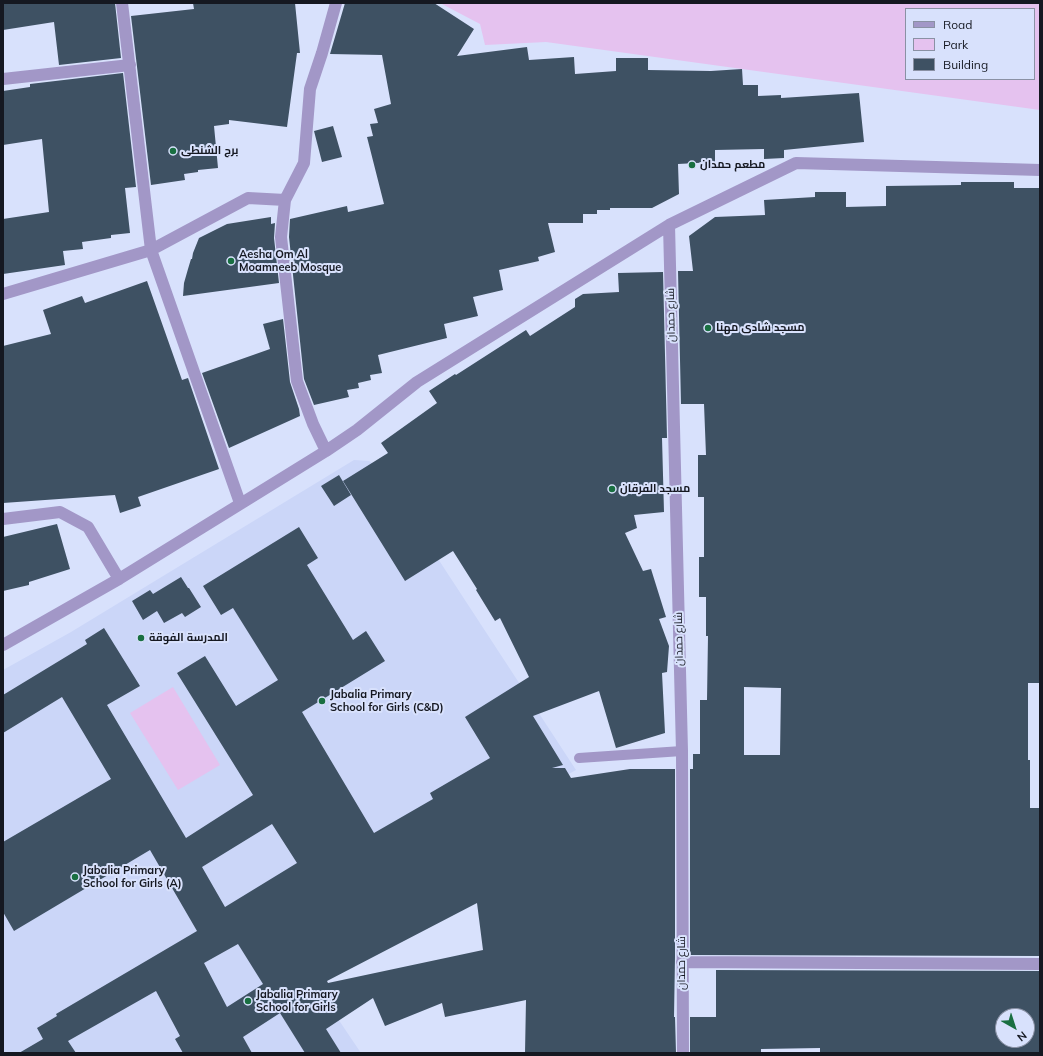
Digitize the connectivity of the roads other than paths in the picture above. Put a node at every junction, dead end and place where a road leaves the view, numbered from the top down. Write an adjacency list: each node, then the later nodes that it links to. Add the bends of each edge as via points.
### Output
1 (122, 3): 3 (street)
2 (336, 3): 6 (street, via 310,89 304,163)
3 (130, 66): 4 (street); 8 (street)
4 (3, 79)
5 (1040, 170): 7 (street, via 796,163)
6 (286, 200): 8 (street, via 248,198); 10 (street, via 281,237 297,381)
7 (669, 226): 10 (street, via 418,382); 15 (street, شارع حمدان)
8 (151, 250): 9 (street); 11 (street)
9 (3, 294)
10 (326, 451): 11 (street)
11 (240, 503): 13 (street)
12 (3, 519): 13 (street, via 60,512 88,527)
13 (119, 578): 14 (street)
14 (3, 645)
15 (682, 751): 16 (lane); 17 (street, شارع حمدان)
16 (579, 758)
17 (682, 962): 18 (street); 19 (street, شارع حمدان)
18 (1040, 964)
19 (683, 1053)

